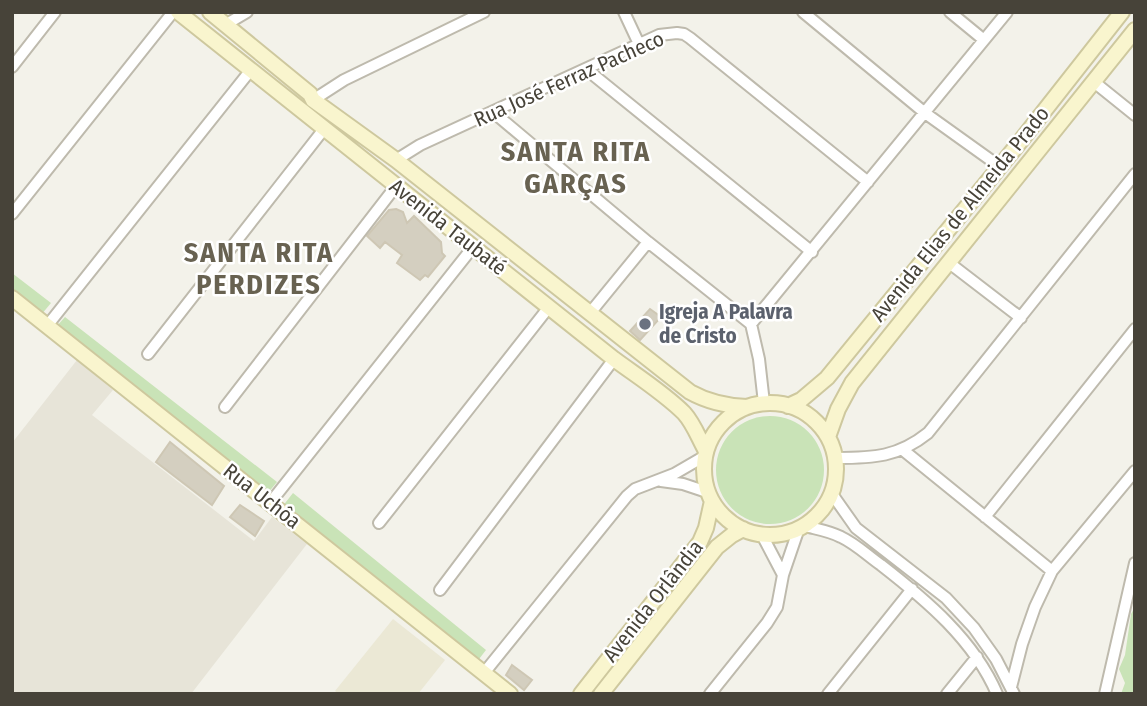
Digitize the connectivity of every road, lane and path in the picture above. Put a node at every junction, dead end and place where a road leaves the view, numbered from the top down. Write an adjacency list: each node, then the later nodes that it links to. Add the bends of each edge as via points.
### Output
1 (55, 12): 15 (street)
2 (175, 12): 17 (street, Avenida Taubaté); 31 (street)
3 (210, 12): 11 (street, Avenida Taubaté)
4 (247, 12): 11 (street)
5 (484, 12): 19 (street)
6 (624, 12): 14 (street)
7 (803, 12): 22 (street)
8 (950, 12): 13 (street)
9 (1007, 12): 13 (street)
10 (1122, 12): 27 (street, Avenida Elias de Almeida Prado)
11 (225, 24): 19 (street, Avenida Taubaté)
12 (1135, 30): 18 (street, Avenida Elias de Almeida Prado)
13 (984, 40): 22 (street)
14 (639, 44): 16 (street, Rua José Ferraz Pacheco); 29 (street, Rua José Ferraz Pacheco, via 659,35 684,34)
15 (12, 67)
16 (586, 69): 21 (street, Rua José Ferraz Pacheco); 34 (street)
17 (250, 71): 20 (street, Avenida Taubaté); 43 (street)
18 (1094, 82): 24 (street); 36 (street, Avenida Elias de Almeida Prado)
19 (308, 94): 20 (street); 23 (street); 26 (street, Avenida Taubaté)
20 (290, 103): 23 (street, Avenida Taubaté)
21 (493, 112): 26 (street, Rua José Ferraz Pacheco); 32 (street)
22 (925, 113): 27 (street); 29 (street)
23 (304, 114): 25 (street, Avenida Taubaté)
24 (1135, 115)
25 (324, 129): 30 (street, Avenida Taubaté); 45 (street)
26 (396, 160): 35 (street, Avenida Taubaté)
27 (999, 166): 48 (street, Avenida Elias de Almeida Prado, via 827,377)
28 (1135, 174): 41 (street)
29 (868, 182): 34 (street)
30 (396, 186): 33 (street, Avenida Taubaté); 49 (street)
31 (12, 214)
32 (648, 243): 40 (street); 42 (street)
33 (473, 247): 37 (street, Avenida Taubaté); 59 (street)
34 (812, 251): 42 (street)
35 (526, 262): 37 (street); 40 (street, Avenida Taubaté)
36 (948, 262): 41 (street); 51 (street, Avenida Elias de Almeida Prado, via 852,383)
37 (513, 278): 39 (street, Avenida Taubaté)
38 (12, 298): 43 (street, Rua Uchôa)
39 (549, 307): 46 (street, Avenida Taubaté); 61 (street)
40 (590, 313): 50 (street, Avenida Taubaté, via 690,392 718,404)
41 (1021, 318): 52 (street, via 937,424)
42 (751, 324): 47 (street)
43 (47, 326): 59 (street, Rua Uchôa)
44 (1135, 329): 60 (street)
45 (148, 354)
46 (614, 359): 53 (street, Avenida Taubaté, via 684,414); 69 (street)
47 (764, 403): 48 (street); 50 (street)
48 (788, 406): 51 (street, via 810,416)
49 (225, 407)
50 (747, 407): 53 (street, via 717,430)
51 (828, 437): 54 (street)
52 (902, 450): 54 (street, via 866,458); 60 (street)
53 (705, 454): 56 (street); 58 (street)
54 (836, 458): 57 (street)
55 (1135, 471): 66 (street)
56 (658, 481): 58 (street, via 683,484); 71 (street, via 626,496)
57 (832, 494): 62 (street, via 817,516); 72 (street, via 856,528 946,598 974,628)
58 (710, 496): 63 (street, via 726,519); 74 (street, Avenida Orlândia, via 700,542)
59 (271, 503): 71 (street, Rua Uchôa)
60 (985, 517): 66 (street)
61 (379, 523)
62 (801, 528): 64 (street); 67 (street); 68 (street, via 840,536)
63 (743, 529): 64 (street); 75 (street, Avenida Orlândia, via 717,547)
64 (762, 535): 67 (street)
65 (1135, 563): 80 (street)
66 (1052, 571): 72 (street, via 1021,644)
67 (783, 575): 76 (street, via 777,607 767,624)
68 (912, 589): 70 (street); 77 (street)
69 (440, 590)
70 (977, 657): 78 (street); 79 (street)
71 (484, 673): 73 (street, Rua Uchôa)
72 (1013, 690)
73 (510, 694)
74 (581, 694)
75 (601, 694)
76 (710, 694)
77 (828, 694)
78 (947, 694)
79 (997, 694)
80 (1105, 694)

